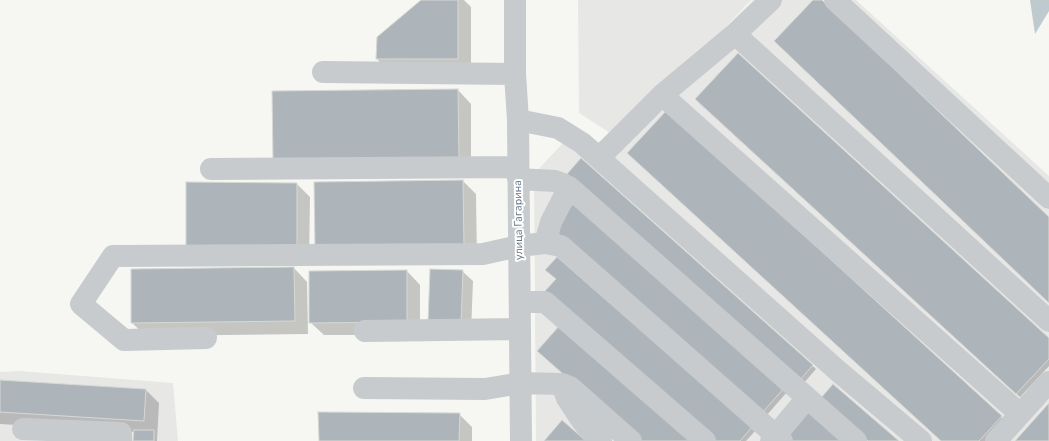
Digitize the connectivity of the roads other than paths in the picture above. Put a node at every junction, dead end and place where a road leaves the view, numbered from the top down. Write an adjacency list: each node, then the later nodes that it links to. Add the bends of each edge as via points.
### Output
1 (515, 0): 6 (street, улица Гагарина)
2 (771, 0): 4 (street)
3 (835, 0): 13 (street)
4 (735, 34): 7 (street); 17 (street)
5 (323, 72): 6 (street)
6 (515, 74): 8 (street, улица Гагарина)
7 (662, 95): 9 (street); 26 (street)
8 (518, 120): 9 (street, via 558,128 582,143); 11 (street, улица Гагарина)
9 (598, 158): 35 (street, via 838,371)
10 (211, 169): 11 (street)
11 (518, 173): 12 (street, via 555,181); 15 (street, улица Гагарина)
12 (568, 187): 14 (street, via 551,222); 25 (street)
13 (1049, 198)
14 (545, 244): 15 (street); 28 (street, via 562,246)
15 (519, 246): 16 (street, улица Гагарина); 20 (street, via 483,254 113,256 81,304 124,340)
16 (520, 302): 18 (street, улица Гагарина); 33 (street, via 545,302)
17 (1049, 321)
18 (520, 329): 19 (street); 22 (street, улица Гагарина)
19 (365, 331)
20 (206, 338)
21 (1049, 382): 26 (street)
22 (521, 383): 23 (street); 24 (street, via 485,389); 30 (street, улица Гагарина)
23 (562, 384): 31 (street, via 567,398 580,418); 32 (street, via 570,386)
24 (364, 388)
25 (807, 398): 28 (street); 34 (street)
26 (1020, 414): 36 (street)
27 (23, 429): 29 (street, via 121,433)
28 (776, 439)
29 (121, 441)
30 (521, 441)
31 (601, 441)
32 (631, 441)
33 (705, 441)
34 (856, 441)
35 (921, 441)
36 (996, 441)

